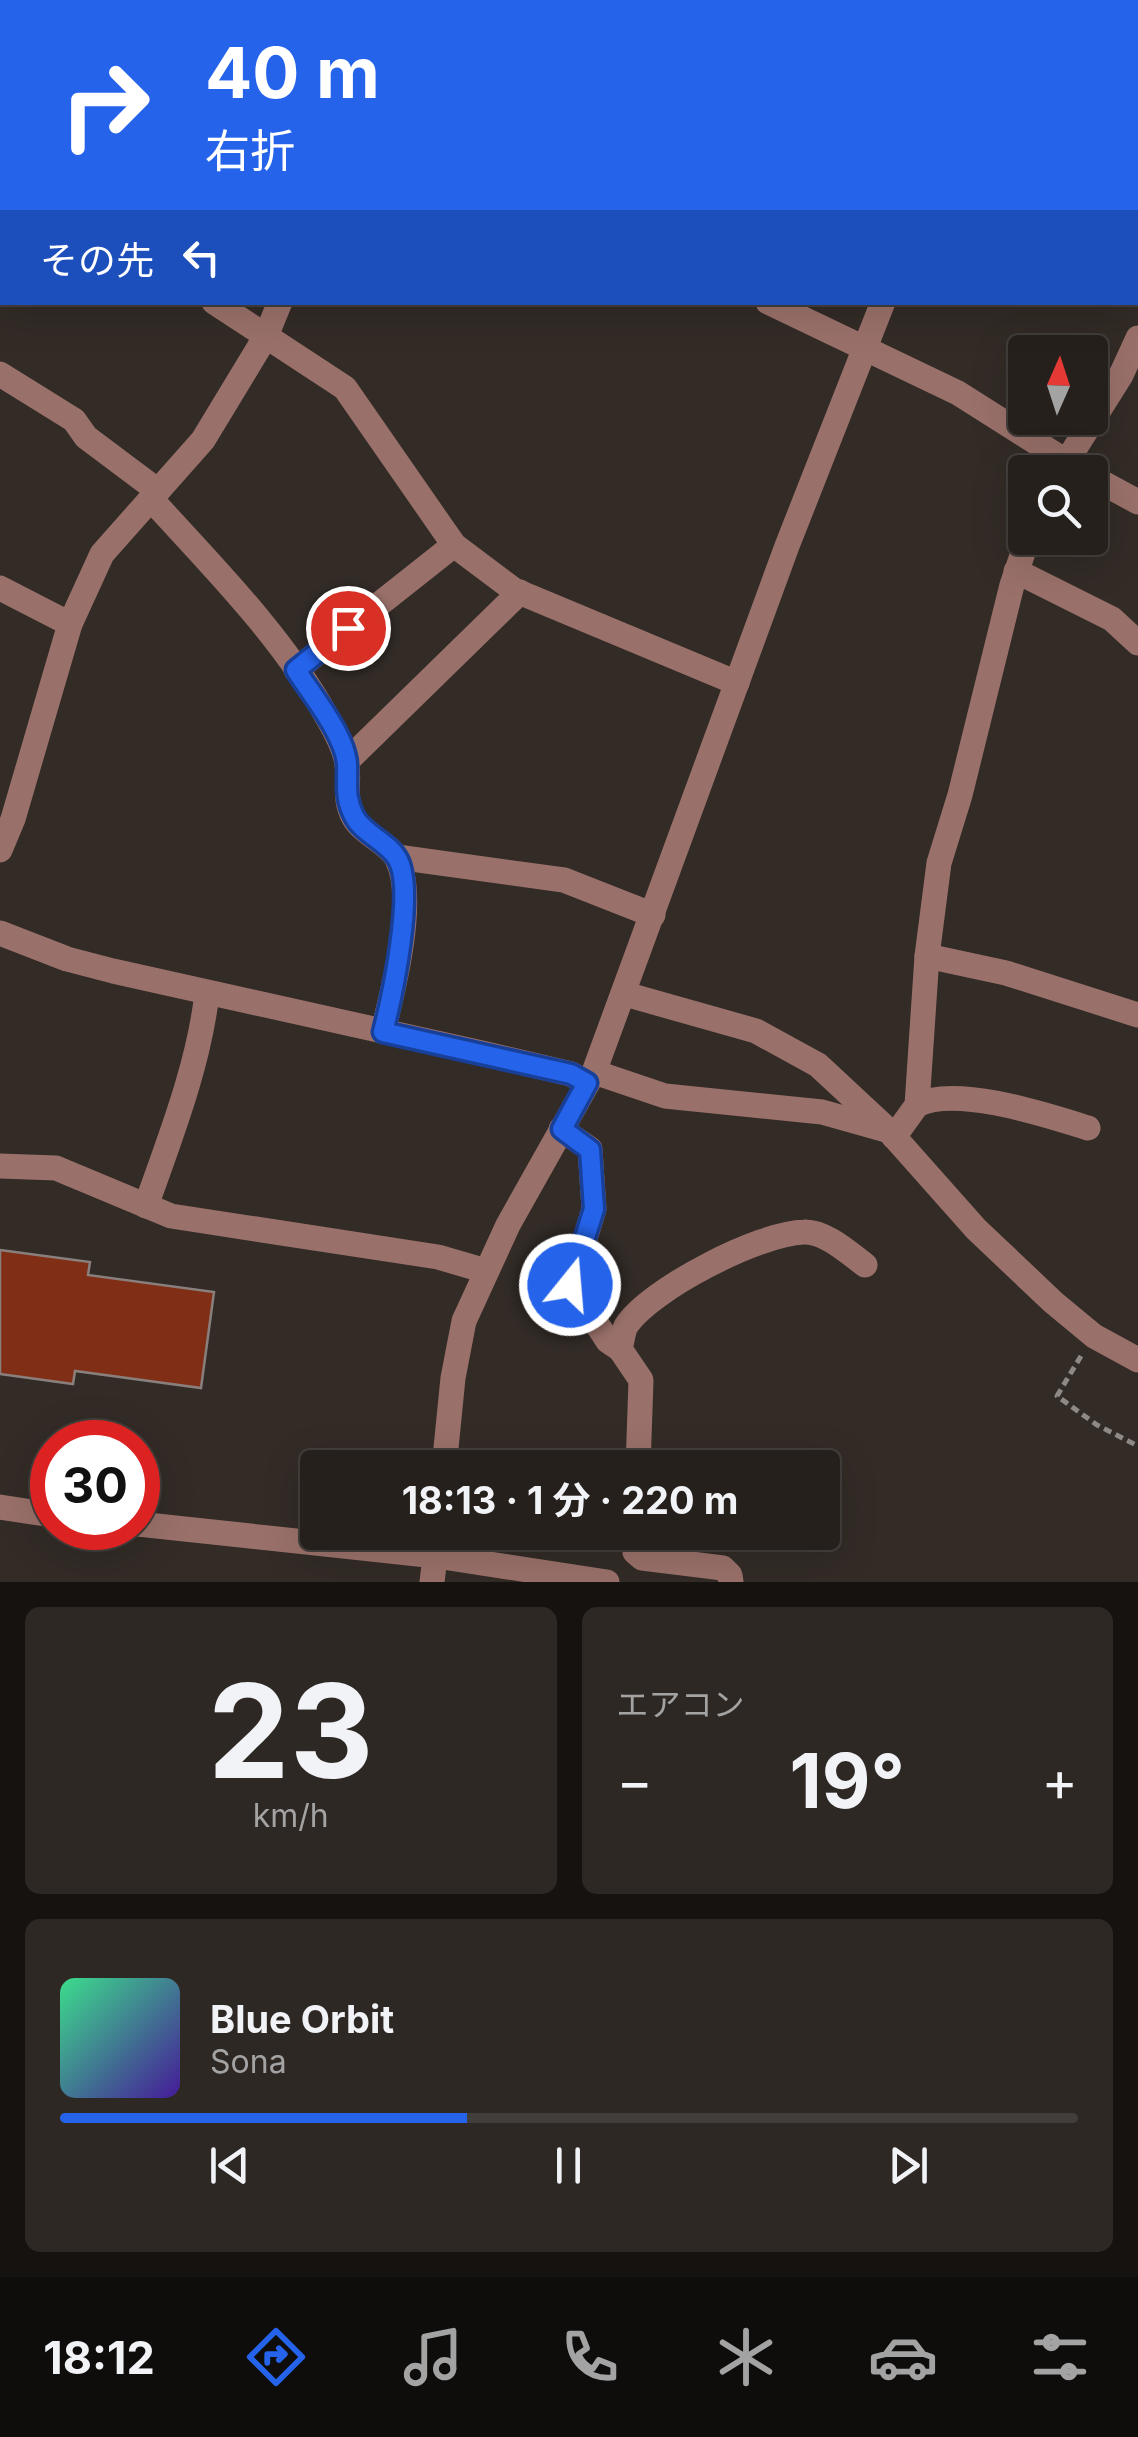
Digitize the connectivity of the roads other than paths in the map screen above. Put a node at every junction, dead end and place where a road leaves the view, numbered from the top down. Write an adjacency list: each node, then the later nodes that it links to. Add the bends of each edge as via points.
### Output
1 (219, 305): 5 (street)
2 (279, 305): 5 (street)
3 (774, 305): 7 (street)
4 (882, 305): 7 (street)
5 (266, 336): 12 (street, via 202,440); 14 (street, via 344,388)
6 (1138, 338): 10 (street)
7 (862, 350): 9 (street, via 958,393); 22 (street)
8 (0, 374): 12 (street, via 74,420)
9 (1049, 455)
10 (1078, 455)
11 (1108, 486): 13 (street)
12 (154, 495): 19 (street, via 102,554); 21 (street)
13 (1138, 502)
14 (454, 544): 18 (street); 21 (street)
15 (1022, 555): 16 (street)
16 (1016, 571): 20 (street, via 1112,618); 28 (street, via 938,863)
17 (0, 588): 19 (street)
18 (520, 592): 22 (street); 23 (street)
19 (70, 624): 24 (street)
20 (1138, 642)
21 (296, 670): 23 (street)
22 (737, 683): 26 (street)
23 (347, 762): 25 (street, via 344,786 354,819)
24 (0, 850)
25 (397, 857): 26 (street, via 564,880); 32 (street, via 402,946)
26 (653, 915): 30 (street)
27 (0, 933): 29 (street, via 68,959)
28 (927, 956): 31 (street); 34 (street)
29 (207, 993): 32 (street); 39 (street)
30 (625, 994): 33 (street); 37 (street, via 777,1039 818,1066)
31 (1138, 1014)
32 (383, 1032): 33 (street)
33 (590, 1077): 36 (street); 37 (street, via 665,1096 822,1112)
34 (916, 1105): 35 (street, via 950,1098); 37 (street)
35 (1088, 1128)
36 (562, 1129): 41 (street); 42 (street, via 590,1150 594,1209 570,1285)
37 (892, 1134): 43 (street, via 976,1229 1094,1336)
38 (0, 1166): 39 (street, via 56,1168)
39 (146, 1206): 41 (street, via 171,1216 438,1257)
40 (865, 1265): 42 (street, via 808,1231 747,1245 654,1302 626,1326)
41 (486, 1271): 44 (street, via 459,1343)
42 (620, 1349): 45 (street, via 641,1380)
43 (1138, 1360)
44 (446, 1450)
45 (639, 1450)
46 (0, 1507): 47 (street)
47 (30, 1512)
48 (160, 1526): 50 (street)
49 (635, 1550): 52 (street, via 642,1558 722,1568)
50 (436, 1557): 51 (street)
51 (607, 1582)
52 (730, 1582)

